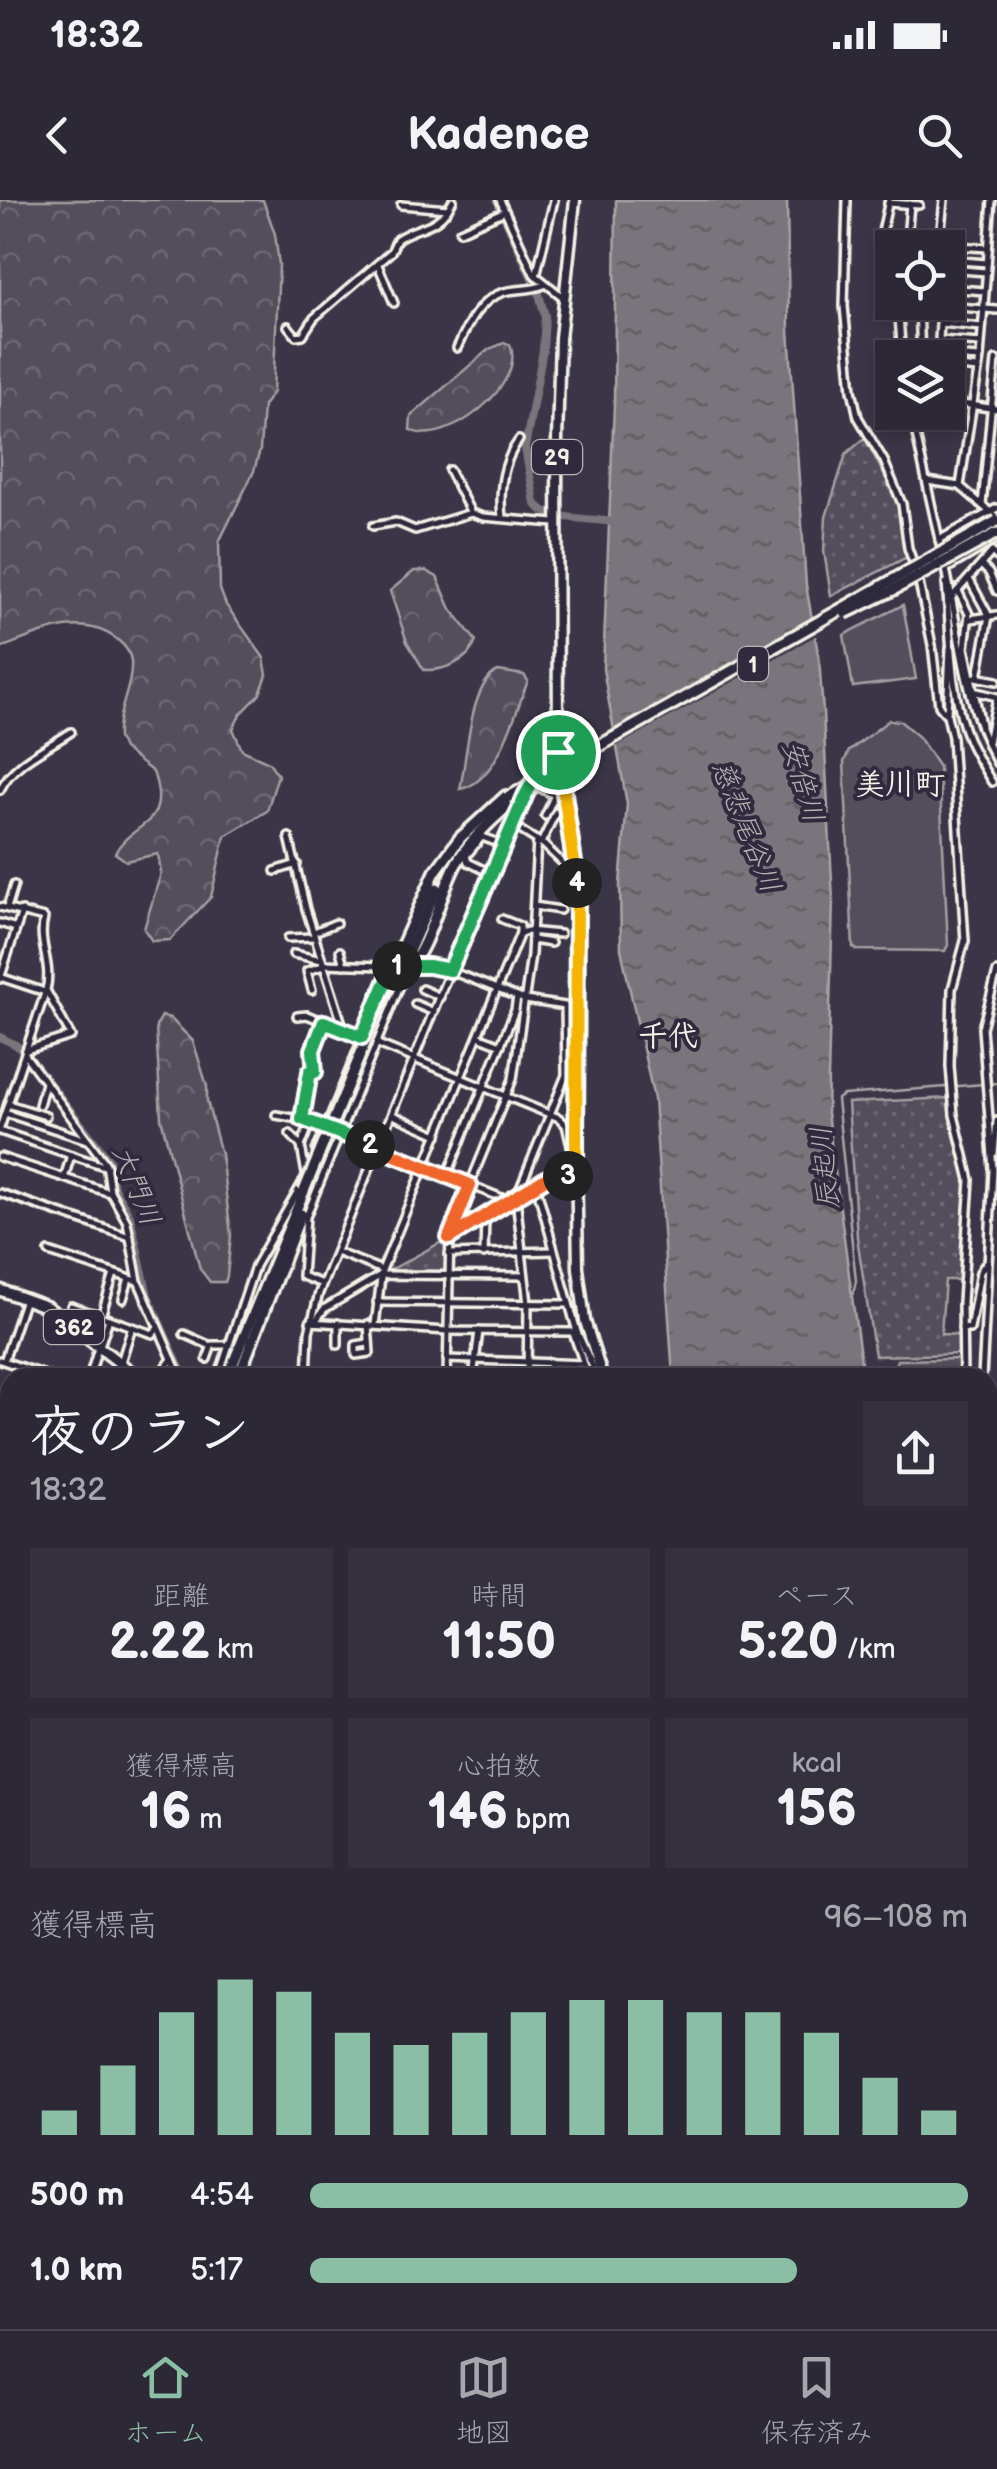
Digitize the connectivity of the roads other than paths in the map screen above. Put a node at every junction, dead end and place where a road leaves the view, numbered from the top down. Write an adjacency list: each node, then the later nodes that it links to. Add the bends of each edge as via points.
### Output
1 (452, 200): 13 (street)
2 (500, 200): 14 (street)
3 (508, 200): 14 (street)
4 (554, 200): 26 (street)
5 (575, 200): 30 (main road, 29)
6 (847, 200): 76 (street, via 844,306 852,390 858,417 902,504 925,599 939,706)
7 (944, 200): 17 (street)
8 (992, 200): 20 (street)
9 (888, 201): 10 (street); 15 (street)
10 (910, 204): 12 (street); 16 (street)
11 (401, 205): 13 (street)
12 (919, 205)
13 (448, 209): 23 (street, via 428,228 401,236)
14 (503, 212): 18 (street); 26 (street)
15 (883, 230)
16 (909, 230)
17 (941, 230)
18 (460, 231)
19 (965, 247): 20 (street)
20 (988, 248): 22 (street)
21 (965, 261): 22 (street)
22 (987, 263): 25 (street)
23 (378, 265): 31 (street); 35 (street, via 303,335)
24 (965, 270): 25 (street)
25 (986, 272): 29 (street)
26 (536, 276): 27 (street)
27 (538, 287): 30 (street); 38 (street, via 506,291 485,303)
28 (965, 289): 29 (street)
29 (985, 291): 33 (street)
30 (564, 298): 57 (main road, 29)
31 (394, 303)
32 (965, 308): 33 (street)
33 (983, 309): 34 (street); 36 (street)
34 (997, 310)
35 (288, 326)
36 (982, 326): 37 (street); 37 (street, via 940,323 939,340)
37 (980, 343): 40 (street)
38 (457, 348)
39 (965, 357): 40 (street)
40 (980, 358): 43 (street)
41 (996, 360): 46 (street)
42 (965, 367): 43 (street)
43 (978, 368): 45 (street)
44 (965, 405): 45 (street)
45 (972, 406): 46 (street); 52 (street)
46 (994, 409): 53 (street)
47 (923, 430): 48 (street)
48 (916, 432): 51 (street)
49 (520, 440): 55 (street, via 500,485)
50 (449, 470): 54 (street)
51 (926, 481): 52 (street); 59 (street)
52 (960, 486): 53 (street)
53 (982, 505): 56 (street)
54 (471, 512): 55 (street); 58 (street, via 415,530 396,522)
55 (502, 519): 57 (street)
56 (996, 522): 59 (street); 62 (street); 81 (highway, 1, bridge, via 933,550); 84 (highway, 1, bridge)
57 (556, 523): 79 (main road, 29)
58 (373, 526)
59 (939, 540): 62 (street)
60 (997, 557): 61 (street, via 992,552)
61 (980, 565): 63 (street); 64 (street)
62 (946, 570): 66 (street); 70 (street)
63 (969, 578): 65 (street); 67 (street)
64 (997, 591)
65 (958, 592): 66 (street); 69 (street)
66 (952, 597): 78 (street, via 971,704)
67 (989, 616): 68 (street); 69 (street); 72 (street)
68 (997, 616)
69 (970, 619): 72 (street, via 965,648)
70 (950, 648): 76 (street); 82 (street, via 966,736)
71 (997, 668): 73 (street)
72 (974, 677): 73 (street); 74 (street)
73 (996, 681)
74 (973, 692): 75 (street); 78 (street)
75 (997, 697): 78 (street)
76 (947, 715): 210 (street, via 965,941 952,989 950,1075 970,1174)
77 (71, 732): 83 (street, via 18,765)
78 (988, 744): 80 (street)
79 (558, 752): 81 (street, via 546,759); 167 (main road, 29, via 578,889)
80 (997, 763)
81 (535, 781): 84 (highway, bridge); 86 (street, via 555,795); 87 (street)
82 (992, 782)
83 (0, 790)
84 (508, 800): 112 (highway, via 458,860); 114 (highway, 1, via 445,864); 117 (highway, via 460,838 435,872)
85 (556, 812): 89 (street)
86 (544, 816)
87 (512, 826): 89 (street); 90 (street)
88 (289, 837): 91 (street)
89 (539, 842): 92 (street); 96 (street)
90 (504, 844): 94 (street); 94 (street, via 482,837 466,856)
91 (297, 864): 93 (street); 105 (street)
92 (568, 868)
93 (276, 871)
94 (492, 874): 119 (street)
95 (14, 885): 97 (street)
96 (534, 906): 98 (street); 104 (street)
97 (4, 908): 99 (street)
98 (560, 910)
99 (22, 911): 103 (street); 124 (street, via 44,918)
100 (502, 919): 106 (street, via 520,926)
101 (0, 923): 103 (street)
102 (336, 923): 105 (street)
103 (16, 928): 121 (street)
104 (532, 931): 106 (street); 107 (street); 109 (street)
105 (314, 934): 108 (street); 115 (street)
106 (520, 934): 123 (street)
107 (560, 934)
108 (288, 938)
109 (532, 940): 110 (street); 128 (street)
110 (551, 943)
111 (340, 952): 116 (street)
112 (422, 952): 114 (highway); 118 (highway)
113 (293, 954): 115 (street)
114 (405, 960): 117 (street); 118 (street); 136 (street); 174 (highway, 1, bridge)
115 (323, 963): 116 (street); 125 (street, via 306,971); 133 (street)
116 (344, 964): 117 (street)
117 (393, 966): 135 (street)
118 (429, 966): 119 (street)
119 (450, 970): 123 (street); 126 (street)
120 (997, 972): 168 (street, via 983,1022)
121 (0, 978): 124 (street)
122 (422, 989): 126 (street)
123 (498, 989): 127 (street); 134 (street)
124 (46, 990): 138 (street); 138 (street, via 71,1036)
125 (312, 990)
126 (440, 996): 130 (street)
127 (517, 997): 128 (street); 137 (street)
128 (525, 1000): 145 (street); 148 (street, via 565,1006 566,1075)
129 (416, 1004): 130 (street)
130 (434, 1012): 139 (street)
131 (296, 1016): 132 (street)
132 (324, 1022): 133 (street); 152 (street)
133 (344, 1030): 135 (street)
134 (478, 1036): 137 (street); 140 (street)
135 (362, 1037): 136 (street); 155 (street)
136 (376, 1043): 139 (street); 157 (street)
137 (501, 1045): 143 (street)
138 (26, 1053): 141 (street); 144 (street)
139 (416, 1059): 140 (street); 151 (street)
140 (461, 1078): 143 (street); 159 (street)
141 (46, 1083): 146 (street); 160 (street)
142 (0, 1085): 144 (street)
143 (484, 1087): 145 (street); 170 (street)
144 (12, 1089): 147 (street)
145 (506, 1096): 148 (street); 172 (street)
146 (39, 1105)
147 (5, 1107): 150 (street); 156 (street); 160 (street)
148 (551, 1114): 167 (street, via 564,1122); 177 (street)
149 (276, 1115): 152 (street)
150 (46, 1116)
151 (392, 1116): 159 (street); 162 (street)
152 (302, 1119): 153 (street)
153 (311, 1121): 155 (street); 161 (street)
154 (997, 1121): 168 (street)
155 (326, 1127): 157 (street); 169 (street)
156 (0, 1129): 163 (street)
157 (339, 1132): 162 (street); 194 (street, via 306,1217 302,1276)
158 (290, 1134): 161 (street)
159 (438, 1134): 166 (street)
160 (90, 1140): 165 (street)
161 (300, 1146): 169 (street)
162 (379, 1148): 166 (street); 183 (street)
163 (71, 1154): 165 (street); 171 (street)
164 (0, 1157): 171 (street)
165 (107, 1166): 176 (street)
166 (425, 1167): 170 (street); 188 (street)
167 (576, 1170): 173 (street); 245 (main road, 29, via 582,1311)
168 (992, 1170): 187 (street)
169 (306, 1174): 218 (street, via 256,1266)
170 (447, 1176): 172 (street)
171 (64, 1178): 176 (street)
172 (470, 1185): 177 (street); 180 (street)
173 (536, 1185): 177 (street); 181 (street)
174 (306, 1192): 236 (highway, 1); 237 (highway, 1)
175 (0, 1193): 179 (street)
176 (112, 1194): 179 (street)
177 (514, 1200): 178 (street); 186 (street)
178 (484, 1218): 180 (street); 185 (street)
179 (130, 1237): 193 (street)
180 (449, 1238): 184 (street)
181 (553, 1251): 186 (street); 201 (street)
182 (49, 1252): 189 (street)
183 (336, 1252): 188 (street); 194 (street)
184 (449, 1254): 185 (street); 190 (street)
185 (484, 1254): 186 (street)
186 (520, 1254): 191 (street)
187 (986, 1263): 210 (street, via 970,1328); 247 (street)
188 (382, 1273): 190 (street); 198 (street); 205 (street, via 324,1308)
189 (114, 1274): 192 (street); 203 (street)
190 (448, 1276): 191 (street); 199 (street)
191 (524, 1276): 200 (street)
192 (129, 1279): 193 (street); 197 (street)
193 (138, 1281): 209 (street)
194 (323, 1284): 205 (street)
195 (0, 1290): 196 (highway, 362)
196 (25, 1299): 219 (highway, 362, via 47,1307); 224 (street)
197 (123, 1299)
198 (378, 1302): 199 (street); 207 (street)
199 (448, 1303): 200 (street); 211 (street)
200 (528, 1304): 201 (street); 213 (street)
201 (568, 1304): 214 (street)
202 (71, 1306): 203 (street)
203 (101, 1316): 204 (street)
204 (109, 1319): 208 (street); 219 (street)
205 (313, 1322): 206 (street); 238 (street)
206 (338, 1323): 207 (street); 216 (street)
207 (371, 1324): 211 (street); 217 (street)
208 (132, 1327): 209 (street, via 153,1334); 227 (street)
209 (158, 1328): 221 (street)
210 (962, 1328): 246 (street)
211 (447, 1331): 212 (street); 223 (street)
212 (479, 1332): 213 (street); 225 (street)
213 (528, 1332): 214 (street); 226 (street)
214 (575, 1333): 229 (street); 244 (street)
215 (184, 1334): 220 (street)
216 (338, 1344)
217 (368, 1344)
218 (230, 1345): 220 (street); 235 (street)
219 (99, 1346): 227 (highway, 362); 231 (street)
220 (211, 1346): 222 (street)
221 (172, 1358): 233 (street); 234 (street)
222 (208, 1358)
223 (447, 1359): 225 (street); 239 (street)
224 (2, 1360): 230 (street)
225 (474, 1360): 226 (street); 240 (street)
226 (527, 1360): 228 (street); 241 (street)
227 (121, 1362): 232 (highway, 362)
228 (550, 1362): 229 (street); 242 (street)
229 (584, 1364): 243 (street)
230 (26, 1368)
231 (92, 1368)
232 (128, 1368)
233 (165, 1368)
234 (178, 1368)
235 (229, 1368)
236 (232, 1368)
237 (232, 1368)
238 (309, 1368)
239 (447, 1368)
240 (473, 1368)
241 (527, 1368)
242 (550, 1368)
243 (585, 1368)
244 (594, 1368)
245 (597, 1368)
246 (963, 1368)
247 (982, 1368)

